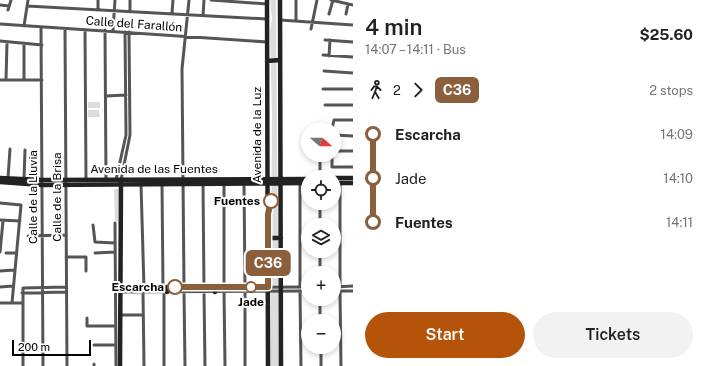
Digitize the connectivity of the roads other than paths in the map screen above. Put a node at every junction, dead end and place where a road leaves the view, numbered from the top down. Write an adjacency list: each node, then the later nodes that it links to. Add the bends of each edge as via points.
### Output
1 (11, 0): 19 (street)
2 (28, 0): 20 (street)
3 (98, 0): 22 (street)
4 (115, 0): 23 (street)
5 (130, 0): 24 (street)
6 (173, 0): 25 (street)
7 (189, 0): 26 (street)
8 (204, 0): 29 (street)
9 (212, 0): 14 (street)
10 (280, 0): 31 (main road, Avenida de la Luz)
11 (296, 0): 32 (street)
12 (317, 0): 33 (street)
13 (332, 0): 16 (street); 27 (street)
14 (248, 1): 15 (street)
15 (267, 2): 30 (main road, Avenida de la Luz)
16 (348, 4): 18 (street); 28 (street)
17 (0, 5): 19 (street)
18 (353, 5)
19 (10, 6): 21 (street)
20 (27, 6): 22 (street); 36 (street)
21 (8, 10)
22 (98, 10): 23 (street)
23 (114, 11): 24 (street); 42 (street)
24 (130, 12): 25 (street)
25 (172, 14): 26 (street)
26 (187, 14): 29 (street); 45 (street)
27 (329, 14)
28 (346, 14)
29 (203, 16): 30 (street)
30 (267, 19): 50 (main road, Avenida de la Luz)
31 (280, 20): 32 (street); 57 (main road, Avenida de la Luz)
32 (296, 21): 33 (street)
33 (312, 23): 35 (street); 39 (street)
34 (0, 24): 36 (street, Calle del Farallón)
35 (353, 25)
36 (24, 26): 37 (street, Calle del Farallón)
37 (41, 28): 38 (street, Calle del Farallón); 53 (street, Calle de la Lluvia)
38 (65, 29): 40 (street, Calle del Farallón); 93 (street, Calle de la Brisa)
39 (311, 29)
40 (85, 30): 41 (street, Calle del Farallón); 87 (street)
41 (105, 30): 42 (street, Calle del Farallón); 68 (street)
42 (113, 30): 43 (street, Calle del Farallón)
43 (125, 32): 44 (street, Calle del Farallón); 67 (street)
44 (129, 32): 45 (street, Calle del Farallón); 94 (street, via 130,135)
45 (185, 37): 50 (street, Calle del Farallón); 90 (street, via 182,69)
46 (325, 40): 47 (street)
47 (330, 40): 51 (street); 55 (street)
48 (0, 41): 49 (street)
49 (7, 42): 52 (street); 62 (street)
50 (267, 42): 58 (main road, Avenida de la Luz)
51 (353, 42)
52 (24, 43): 53 (street); 63 (street)
53 (42, 45): 64 (street, Calle de la Lluvia)
54 (323, 55): 55 (street)
55 (329, 56): 56 (street)
56 (353, 57)
57 (280, 60): 58 (main road); 91 (main road, Avenida de la Luz)
58 (267, 61): 95 (main road, Avenida de la Luz)
59 (324, 71): 60 (street)
60 (353, 73)
61 (0, 80): 62 (street)
62 (6, 80): 63 (street)
63 (24, 80): 64 (street)
64 (42, 80): 96 (street, Calle de la Lluvia)
65 (324, 89): 66 (street)
66 (353, 89)
67 (126, 95): 68 (street); 94 (street, via 126,135)
68 (106, 96): 88 (street)
69 (325, 105): 70 (street)
70 (353, 105)
71 (353, 120): 72 (street)
72 (334, 122)
73 (341, 135): 74 (street)
74 (353, 136)
75 (10, 150): 82 (street)
76 (25, 150): 85 (street)
77 (341, 151): 78 (street)
78 (353, 151)
79 (332, 162): 80 (street, via 332,167)
80 (353, 167)
81 (0, 178): 82 (main road, Avenida de las Fuentes)
82 (8, 178): 85 (main road, Avenida de las Fuentes)
83 (341, 178): 84 (main road)
84 (353, 178)
85 (24, 179): 96 (main road, Avenida de las Fuentes)
86 (256, 179): 90 (main road, Avenida de las Fuentes); 95 (main road, Avenida de las Fuentes); 105 (main road, via 256,183)
87 (86, 180): 88 (main road, Avenida de las Fuentes); 93 (main road, Avenida de las Fuentes)
88 (106, 180): 94 (main road, Avenida de las Fuentes)
89 (301, 180): 91 (main road, Avenida de las Fuentes)
90 (182, 181): 94 (main road, Avenida de las Fuentes); 97 (main road, Avenida de las Fuentes); 98 (main road, Avenida de las Fuentes); 134 (street)
91 (281, 181): 95 (main road, Avenida de las Fuentes); 100 (main road, Avenida de las Fuentes); 116 (main road, Avenida de la Luz)
92 (0, 182): 96 (main road, Avenida de las Fuentes)
93 (65, 182): 94 (main road, Avenida de las Fuentes); 96 (main road, Avenida de las Fuentes); 112 (street, Calle de la Brisa)
94 (118, 182): 103 (main road, Avenida de las Fuentes); 141 (main road)
95 (268, 182): 105 (main road, Avenida de las Fuentes); 115 (main road, Avenida de la Luz)
96 (42, 183): 114 (street, Calle de la Lluvia)
97 (162, 183): 103 (main road, Avenida de las Fuentes); 142 (street)
98 (203, 183): 99 (main road, Avenida de las Fuentes); 137 (street)
99 (224, 183): 104 (main road, Avenida de las Fuentes); 144 (street)
100 (300, 183): 129 (street)
101 (341, 183): 102 (main road)
102 (353, 183)
103 (141, 184): 136 (street)
104 (244, 184): 105 (main road, Avenida de las Fuentes); 138 (street)
105 (250, 184)
106 (0, 203): 109 (street, via 21,204)
107 (340, 210): 124 (street)
108 (2, 221): 109 (street); 118 (street)
109 (20, 221): 121 (street)
110 (115, 223): 117 (street)
111 (93, 225): 117 (street, via 95,242)
112 (66, 235): 114 (street); 123 (street, Calle de la Brisa)
113 (28, 236): 114 (street)
114 (43, 236): 135 (street, Calle de la Lluvia)
115 (268, 238): 116 (main road); 139 (main road, Avenida de la Luz)
116 (281, 238): 140 (main road, Avenida de la Luz)
117 (115, 244): 119 (street)
118 (0, 252)
119 (115, 252): 122 (street); 161 (street)
120 (6, 253): 121 (street)
121 (16, 253): 126 (street)
122 (95, 253)
123 (66, 257): 127 (street, via 86,257); 133 (street, Calle de la Brisa)
124 (340, 266)
125 (0, 270): 126 (street)
126 (14, 270): 128 (street)
127 (86, 271)
128 (13, 286): 132 (street); 155 (street)
129 (300, 286): 140 (street)
130 (341, 286): 131 (street)
131 (353, 286)
132 (0, 287)
133 (66, 287): 135 (street); 150 (street, Calle de la Brisa)
134 (184, 287): 137 (street); 142 (street)
135 (43, 288): 148 (street, via 23,288); 149 (street, Calle de la Lluvia)
136 (144, 288): 141 (street); 142 (street)
137 (204, 288): 143 (street)
138 (245, 289): 139 (street); 144 (street); 175 (street)
139 (268, 289): 140 (street); 176 (main road, Avenida de la Luz)
140 (281, 289): 145 (street); 177 (main road, Avenida de la Luz)
141 (120, 290): 151 (street); 158 (main road)
142 (165, 290): 151 (street); 152 (street); 171 (street)
143 (214, 290): 144 (street); 153 (street)
144 (224, 290): 174 (street)
145 (300, 291): 178 (street)
146 (341, 291): 147 (street)
147 (353, 291)
148 (22, 292): 149 (street); 156 (street)
149 (43, 292): 150 (street); 166 (street, Calle de la Lluvia)
150 (66, 292): 167 (street, Calle de la Brisa)
151 (143, 292): 159 (street)
152 (184, 292): 153 (street); 172 (street)
153 (204, 292): 173 (street)
154 (0, 303): 155 (street)
155 (12, 303): 156 (street)
156 (22, 303): 165 (street)
157 (340, 306): 180 (street)
158 (120, 315): 159 (street); 169 (main road)
159 (143, 315): 170 (street)
160 (87, 318): 161 (street, via 87,326)
161 (115, 326): 163 (street)
162 (94, 345): 163 (street)
163 (115, 345): 168 (street)
164 (321, 354): 179 (street)
165 (23, 366)
166 (43, 366)
167 (67, 366)
168 (116, 366)
169 (120, 366)
170 (144, 366)
171 (164, 366)
172 (185, 366)
173 (205, 366)
174 (225, 366)
175 (245, 366)
176 (268, 366)
177 (281, 366)
178 (301, 366)
179 (321, 366)
180 (341, 366)

